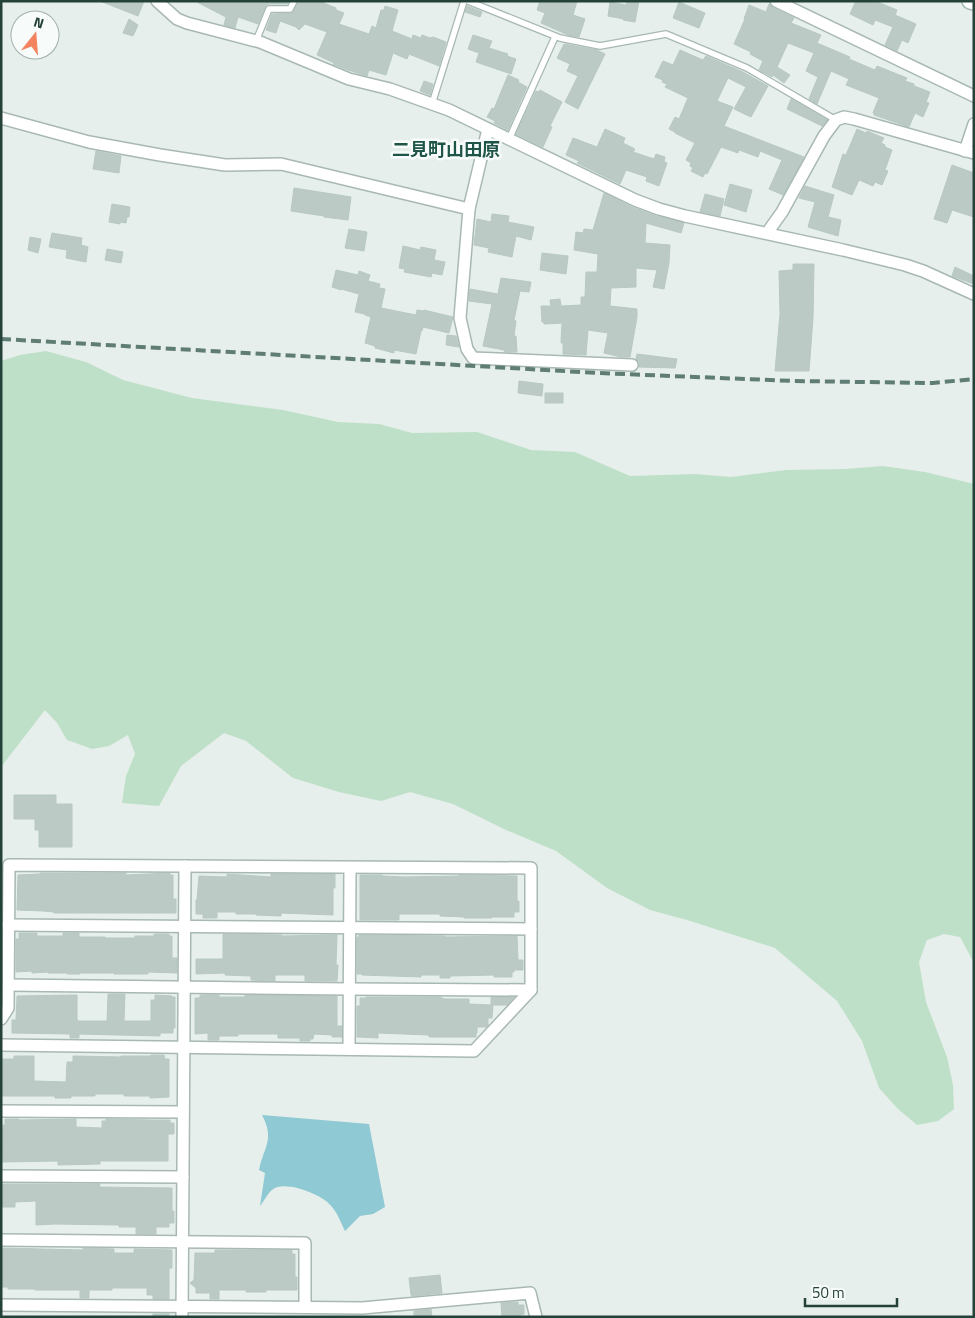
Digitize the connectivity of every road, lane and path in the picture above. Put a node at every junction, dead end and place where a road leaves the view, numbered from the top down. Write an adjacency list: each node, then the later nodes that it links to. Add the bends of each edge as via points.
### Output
1 (157, 1): 6 (street, via 177,19)
2 (294, 1): 6 (lane, via 290,9 268,9)
3 (466, 1): 5 (lane); 8 (lane)
4 (776, 1): 7 (street)
5 (556, 36): 10 (lane, via 600,46 666,34 747,68); 13 (lane)
6 (256, 41): 8 (street, via 349,79)
7 (974, 96)
8 (432, 104): 12 (street)
9 (1, 118): 15 (street, via 89,142 160,155 225,165 281,164)
10 (836, 120): 14 (street, via 854,119); 16 (street, via 782,212)
11 (974, 124): 14 (street)
12 (488, 129): 13 (street); 15 (street)
13 (509, 139): 16 (street, via 659,209)
14 (969, 152)
15 (469, 209): 18 (street, via 460,318 467,349 473,358)
16 (766, 233): 17 (street, via 905,265)
17 (974, 294)
18 (632, 365)
19 (185, 866): 20 (street); 21 (street, via 9,865); 22 (street)
20 (350, 868): 23 (street); 24 (street, via 531,868)
21 (8, 925): 22 (street); 25 (street)
22 (184, 927): 23 (street); 26 (street)
23 (350, 927): 24 (street); 27 (street)
24 (531, 929): 28 (street)
25 (8, 985): 26 (street); 29 (street, via 8,1008)
26 (184, 987): 27 (street); 31 (street)
27 (349, 989): 28 (street); 32 (street)
28 (530, 990): 32 (street, via 474,1051)
29 (1, 1019)
30 (1, 1045): 31 (street)
31 (184, 1048): 32 (street); 34 (street)
32 (349, 1049)
33 (1, 1111): 34 (street)
34 (184, 1112): 36 (street)
35 (1, 1176): 36 (street)
36 (183, 1177): 38 (street)
37 (1, 1240): 38 (street)
38 (182, 1242): 40 (street, via 305,1243); 42 (street)
39 (1, 1305): 41 (street)
40 (304, 1306): 43 (street); 44 (street)
41 (139, 1311): 42 (street)
42 (182, 1312): 43 (street)
43 (226, 1312)
44 (362, 1312): 45 (street, via 530,1293)
45 (536, 1317)

